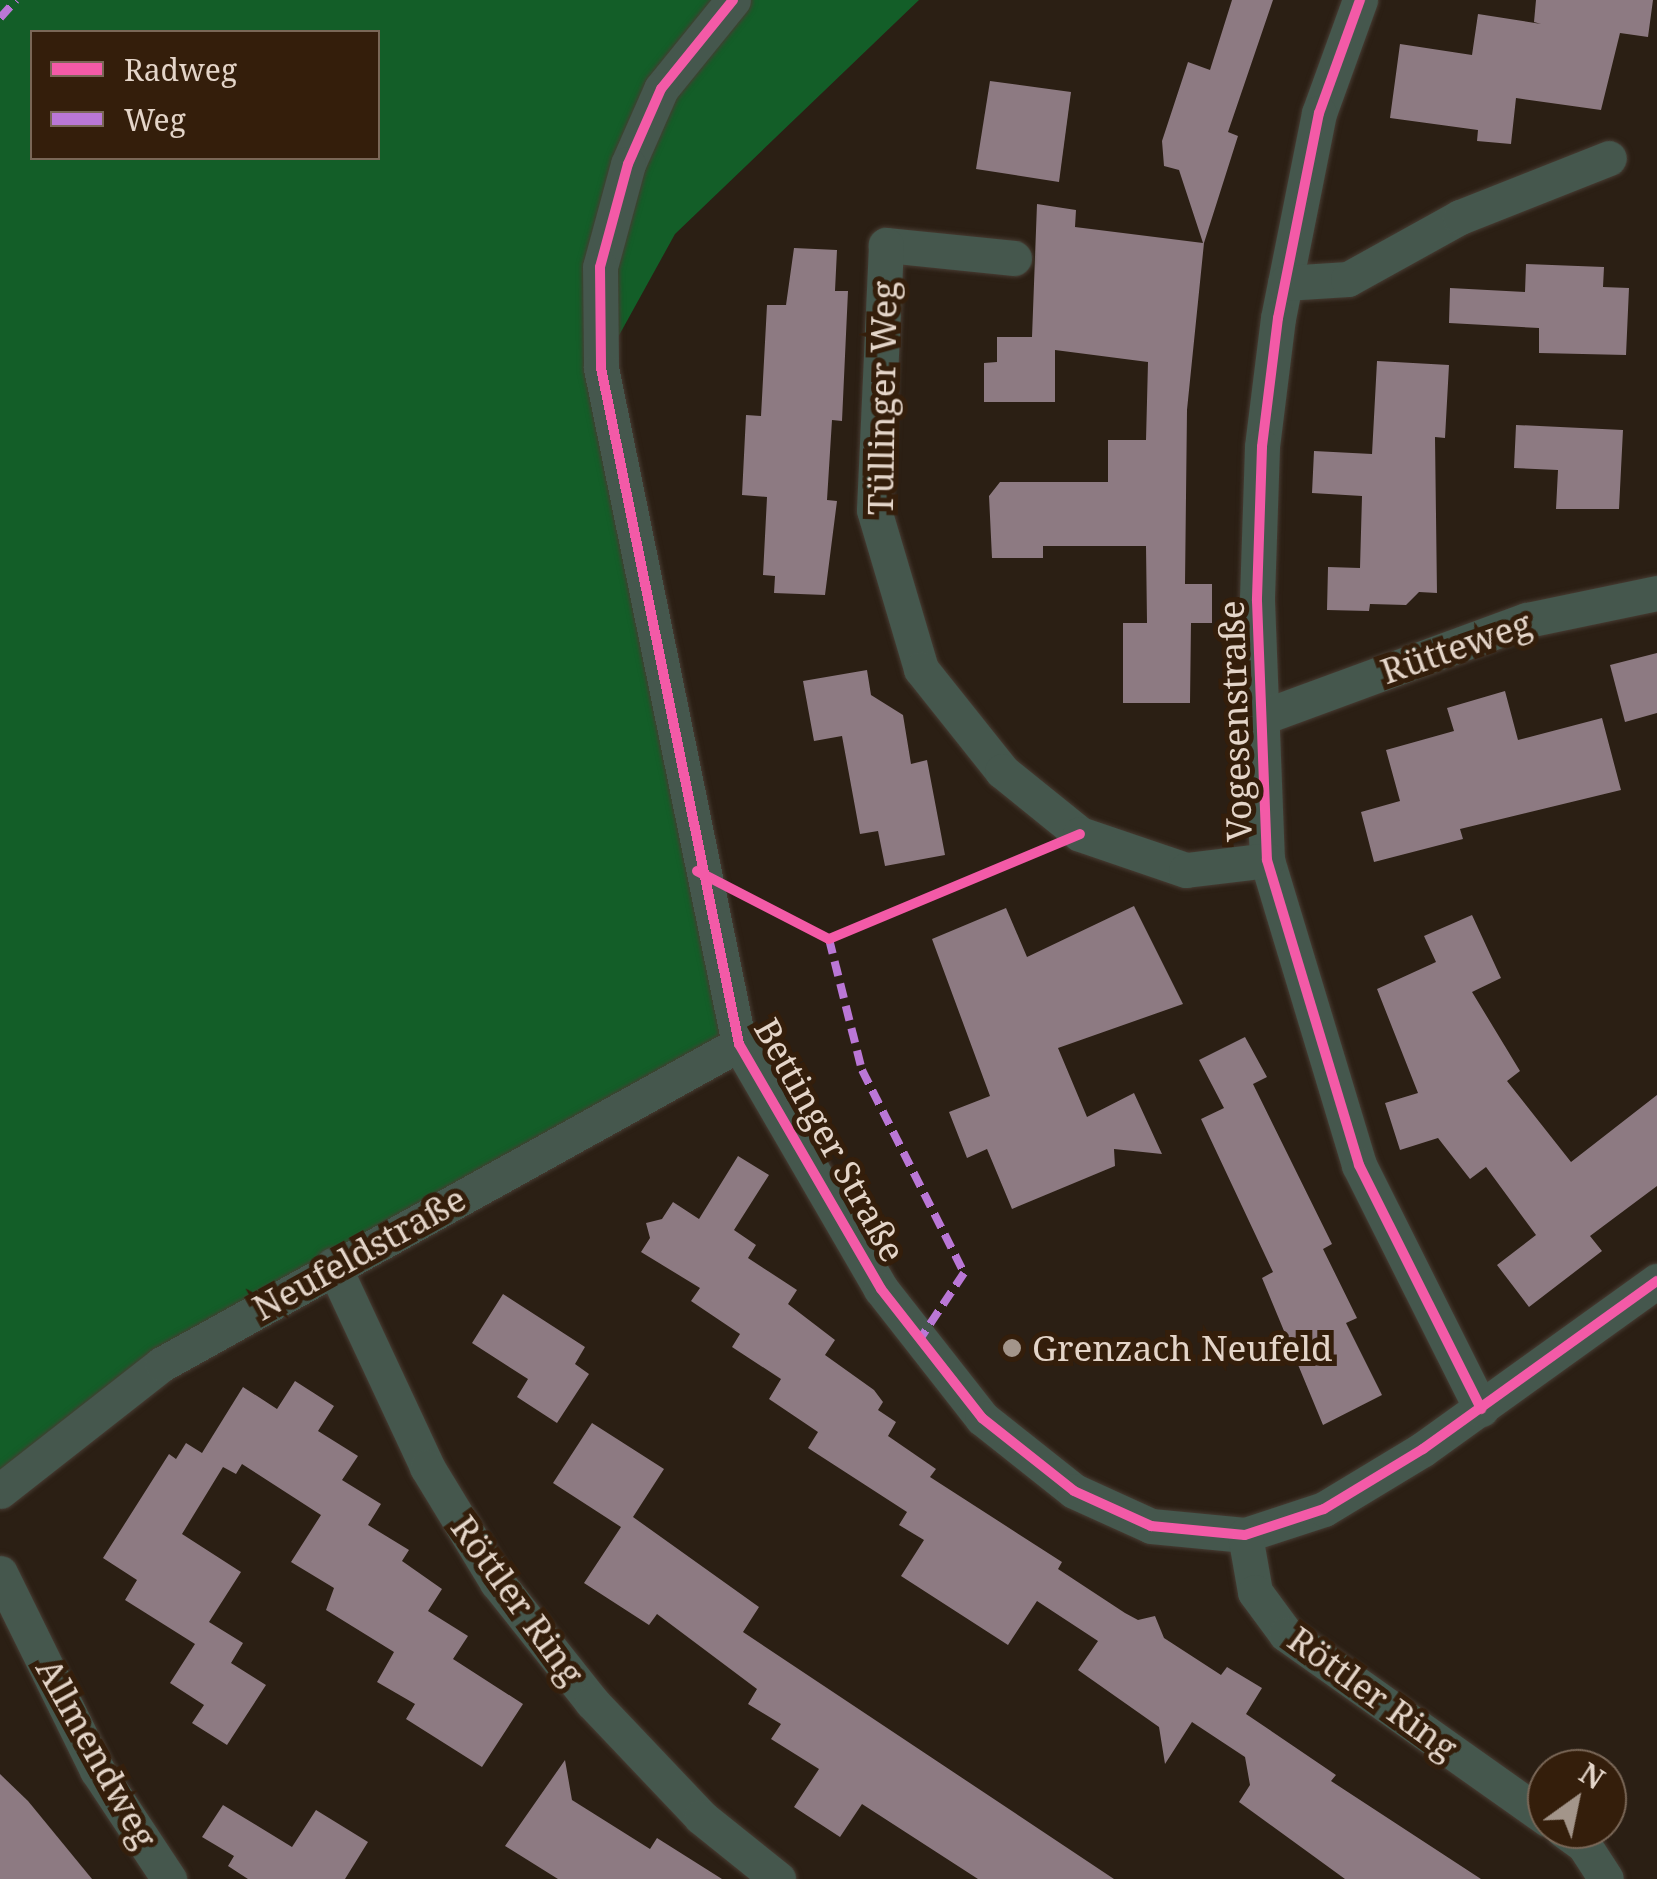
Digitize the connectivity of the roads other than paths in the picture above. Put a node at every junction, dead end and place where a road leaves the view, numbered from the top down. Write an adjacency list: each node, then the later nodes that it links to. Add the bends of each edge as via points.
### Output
1 (733, 0): 9 (street, Bettinger Straße, via 661,89 628,164 600,267 600,368)
2 (1360, 0): 5 (street, Vogesenstraße, via 1319,113)
3 (1608, 158): 5 (street, via 1460,217 1348,279)
4 (1014, 258): 8 (street, Tüllinger Weg, via 886,245 874,510 921,669 1002,771 1080,834 1186,870)
5 (1285, 283): 7 (street, Vogesenstraße, via 1262,447)
6 (1657, 593): 7 (street, Rütteweg, via 1527,620)
7 (1260, 718): 8 (street, Vogesenstraße)
8 (1266, 860): 12 (street, Vogesenstraße, via 1359,1165)
9 (738, 1044): 10 (street, Neufeldstraße); 14 (street, Bettinger Straße, via 880,1289 982,1418 1074,1491 1151,1526)
10 (333, 1266): 13 (street, Neufeldstraße, via 162,1364); 19 (street, Röttler Ring, via 427,1467 497,1582 592,1702 701,1818)
11 (1657, 1281): 12 (street, Bettinger Straße)
12 (1481, 1409): 14 (street, Bettinger Straße, via 1324,1510)
13 (0, 1491)
14 (1245, 1535): 16 (street, Röttler Ring, via 1255,1592 1286,1634)
15 (0, 1573): 18 (street, Allmendweg, via 97,1770)
16 (1527, 1804)
17 (1587, 1849): 20 (street)
18 (169, 1879)
19 (778, 1879)
20 (1606, 1879)

